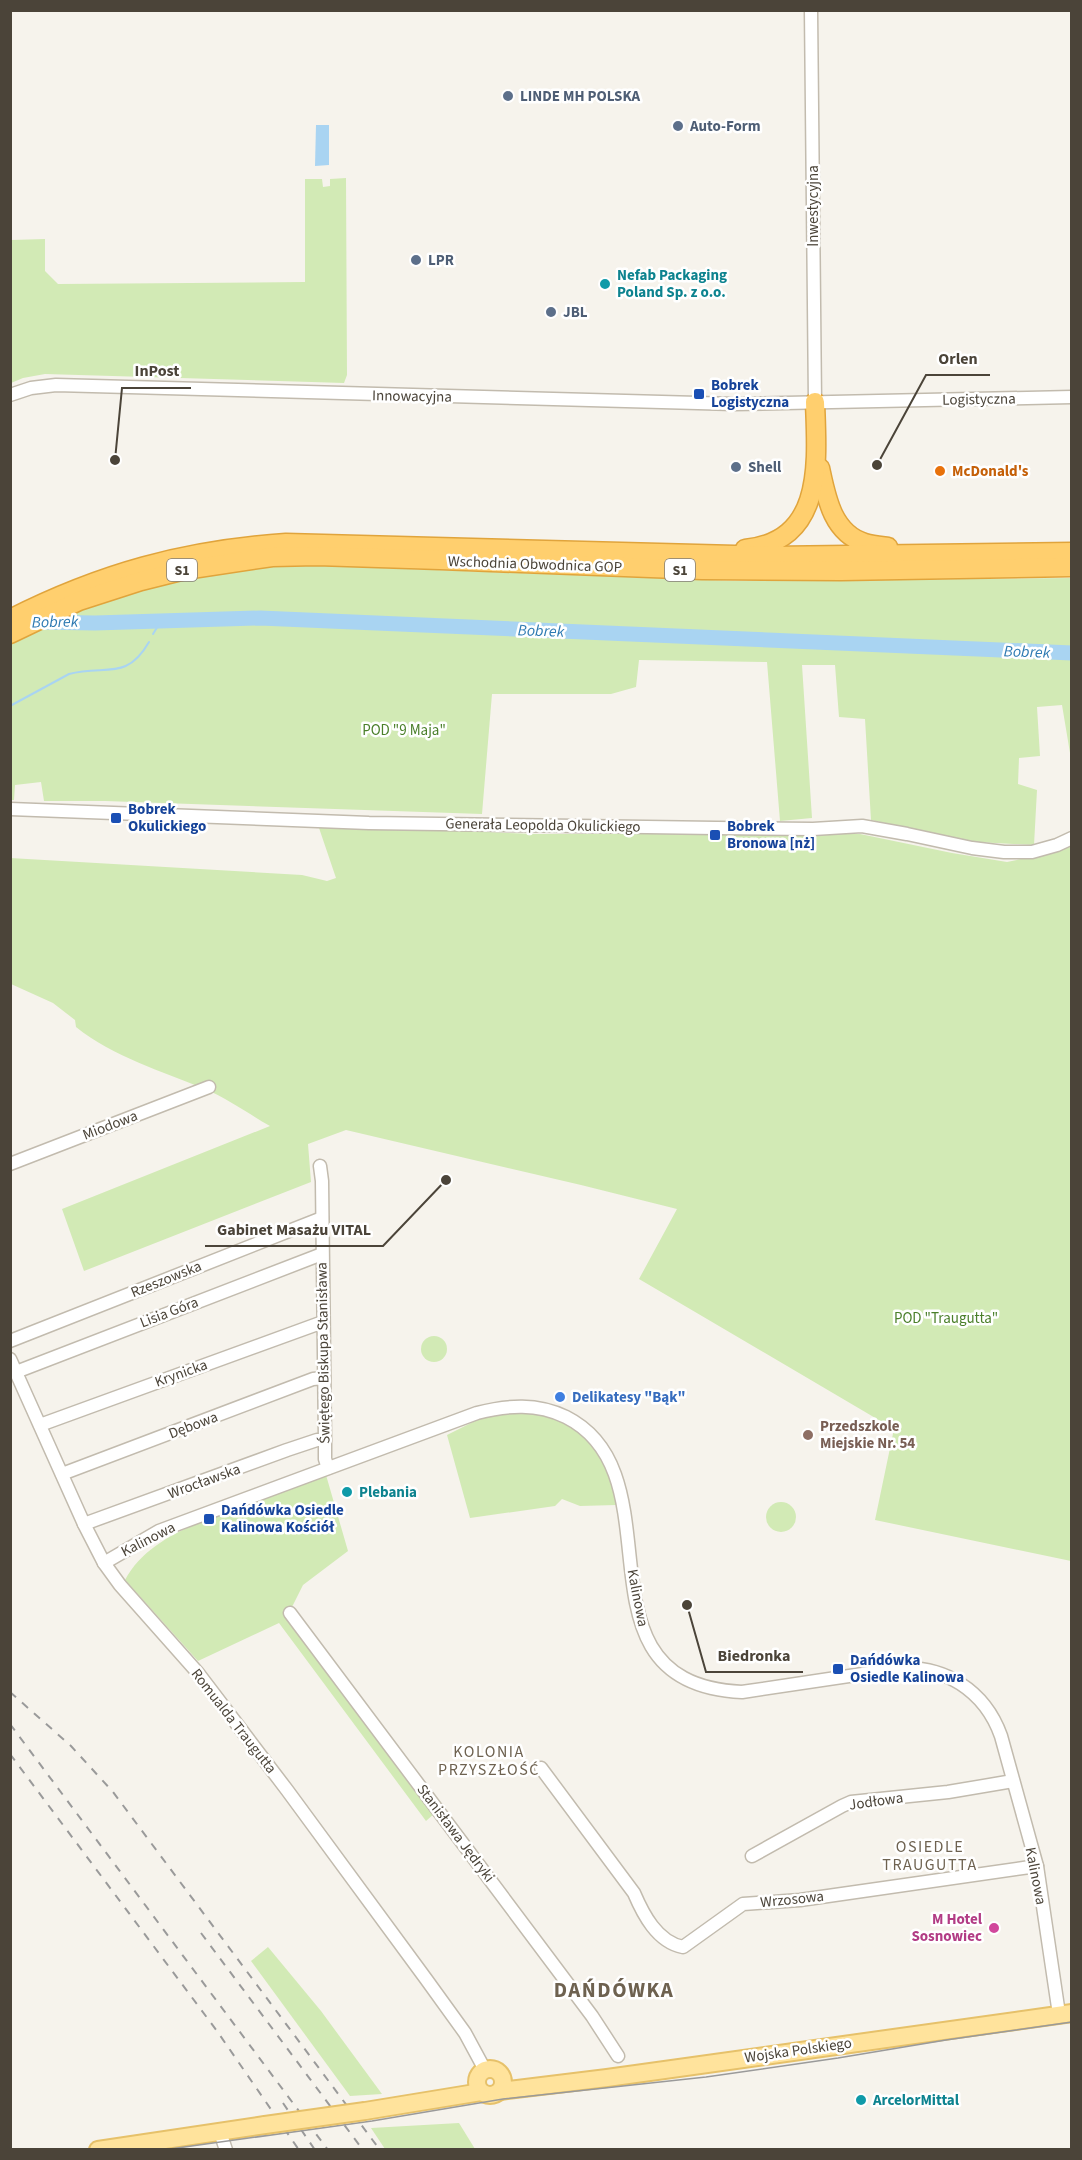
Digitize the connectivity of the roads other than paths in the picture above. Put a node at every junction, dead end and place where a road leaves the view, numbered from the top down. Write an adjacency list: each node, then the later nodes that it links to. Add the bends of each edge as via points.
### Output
1 (811, 10): 4 (street, Inwestycyjna)
2 (10, 395): 4 (street, Innowacyjna, via 56,385 700,404)
3 (1071, 397): 4 (street, Logistyczna)
4 (815, 402): 5 (highway)
5 (816, 448): 7 (highway, via 809,503 804,516 785,535 759,547); 8 (highway, via 826,496 844,530 863,543)
6 (1071, 552): 8 (highway, Wschodnia Obwodnica GOP / S1)
7 (681, 555): 8 (highway, Wschodnia Obwodnica GOP / S1); 10 (highway, Wschodnia Obwodnica GOP / S1, via 286,543 244,546 164,560 106,577)
8 (942, 555)
9 (1071, 567): 11 (highway, Wschodnia Obwodnica GOP / S1, via 702,570 289,556 227,562 141,580 80,601)
10 (10, 619)
11 (10, 634)
12 (10, 809): 13 (street, Generała Leopolda Okulickiego, via 369,823 813,829 862,826 1004,852 1032,852)
13 (1071, 838)
14 (209, 1087): 15 (street, Miodowa)
15 (10, 1164)
16 (320, 1166): 17 (street, Świętego Biskupa Stanisława)
17 (322, 1218): 18 (street, Świętego Biskupa Stanisława); 20 (street, Rzeszowska)
18 (322, 1254): 19 (street, Świętego Biskupa Stanisława); 22 (street, Lisia Góra)
19 (323, 1322): 23 (street, Świętego Biskupa Stanisława); 24 (street, Krynicka)
20 (10, 1341)
21 (10, 1359): 22 (street, Romualda Traugutta)
22 (16, 1372): 24 (street, Romualda Traugutta)
23 (324, 1378): 25 (street, Świętego Biskupa Stanisława); 27 (street, Dębowa)
24 (40, 1425): 27 (street, Romualda Traugutta)
25 (325, 1440): 26 (street, Świętego Biskupa Stanisława); 28 (street, Wrocławska)
26 (328, 1468): 29 (street, Kalinowa, via 159,1531); 32 (street, Kalinowa, via 501,1407 522,1405 562,1415 597,1439 609,1457 618,1478 644,1630 652,1649 673,1672 699,1686 742,1692 896,1669 936,1672 971,1690 985,1705 997,1725)
27 (62, 1474): 28 (street, Romualda Traugutta)
28 (84, 1524): 29 (street, Romualda Traugutta)
29 (104, 1563): 37 (street, Romualda Traugutta, via 198,1673 426,1979 465,2033)
30 (290, 1613): 36 (street, Stanisława Jędryki)
31 (541, 1768): 34 (street, Wrzosowa, via 634,1893 642,1914 662,1935 683,1947 743,1904 800,1900)
32 (1013, 1780): 33 (street, Jodłowa, via 948,1792 851,1802); 34 (street, Kalinowa)
33 (752, 1856)
34 (1037, 1866): 35 (street, Kalinowa)
35 (1065, 2014): 38 (main road, Wojska Polskiego, via 608,2078 525,2087)
36 (618, 2056)
37 (481, 2081): 38 (main road, Wojska Polskiego, via 492,2096); 38 (main road, via 496,2070); 39 (main road, bridge, via 465,2096)
38 (501, 2085)
39 (220, 2132): 40 (main road); 41 (street)
40 (98, 2150)
41 (226, 2150)

